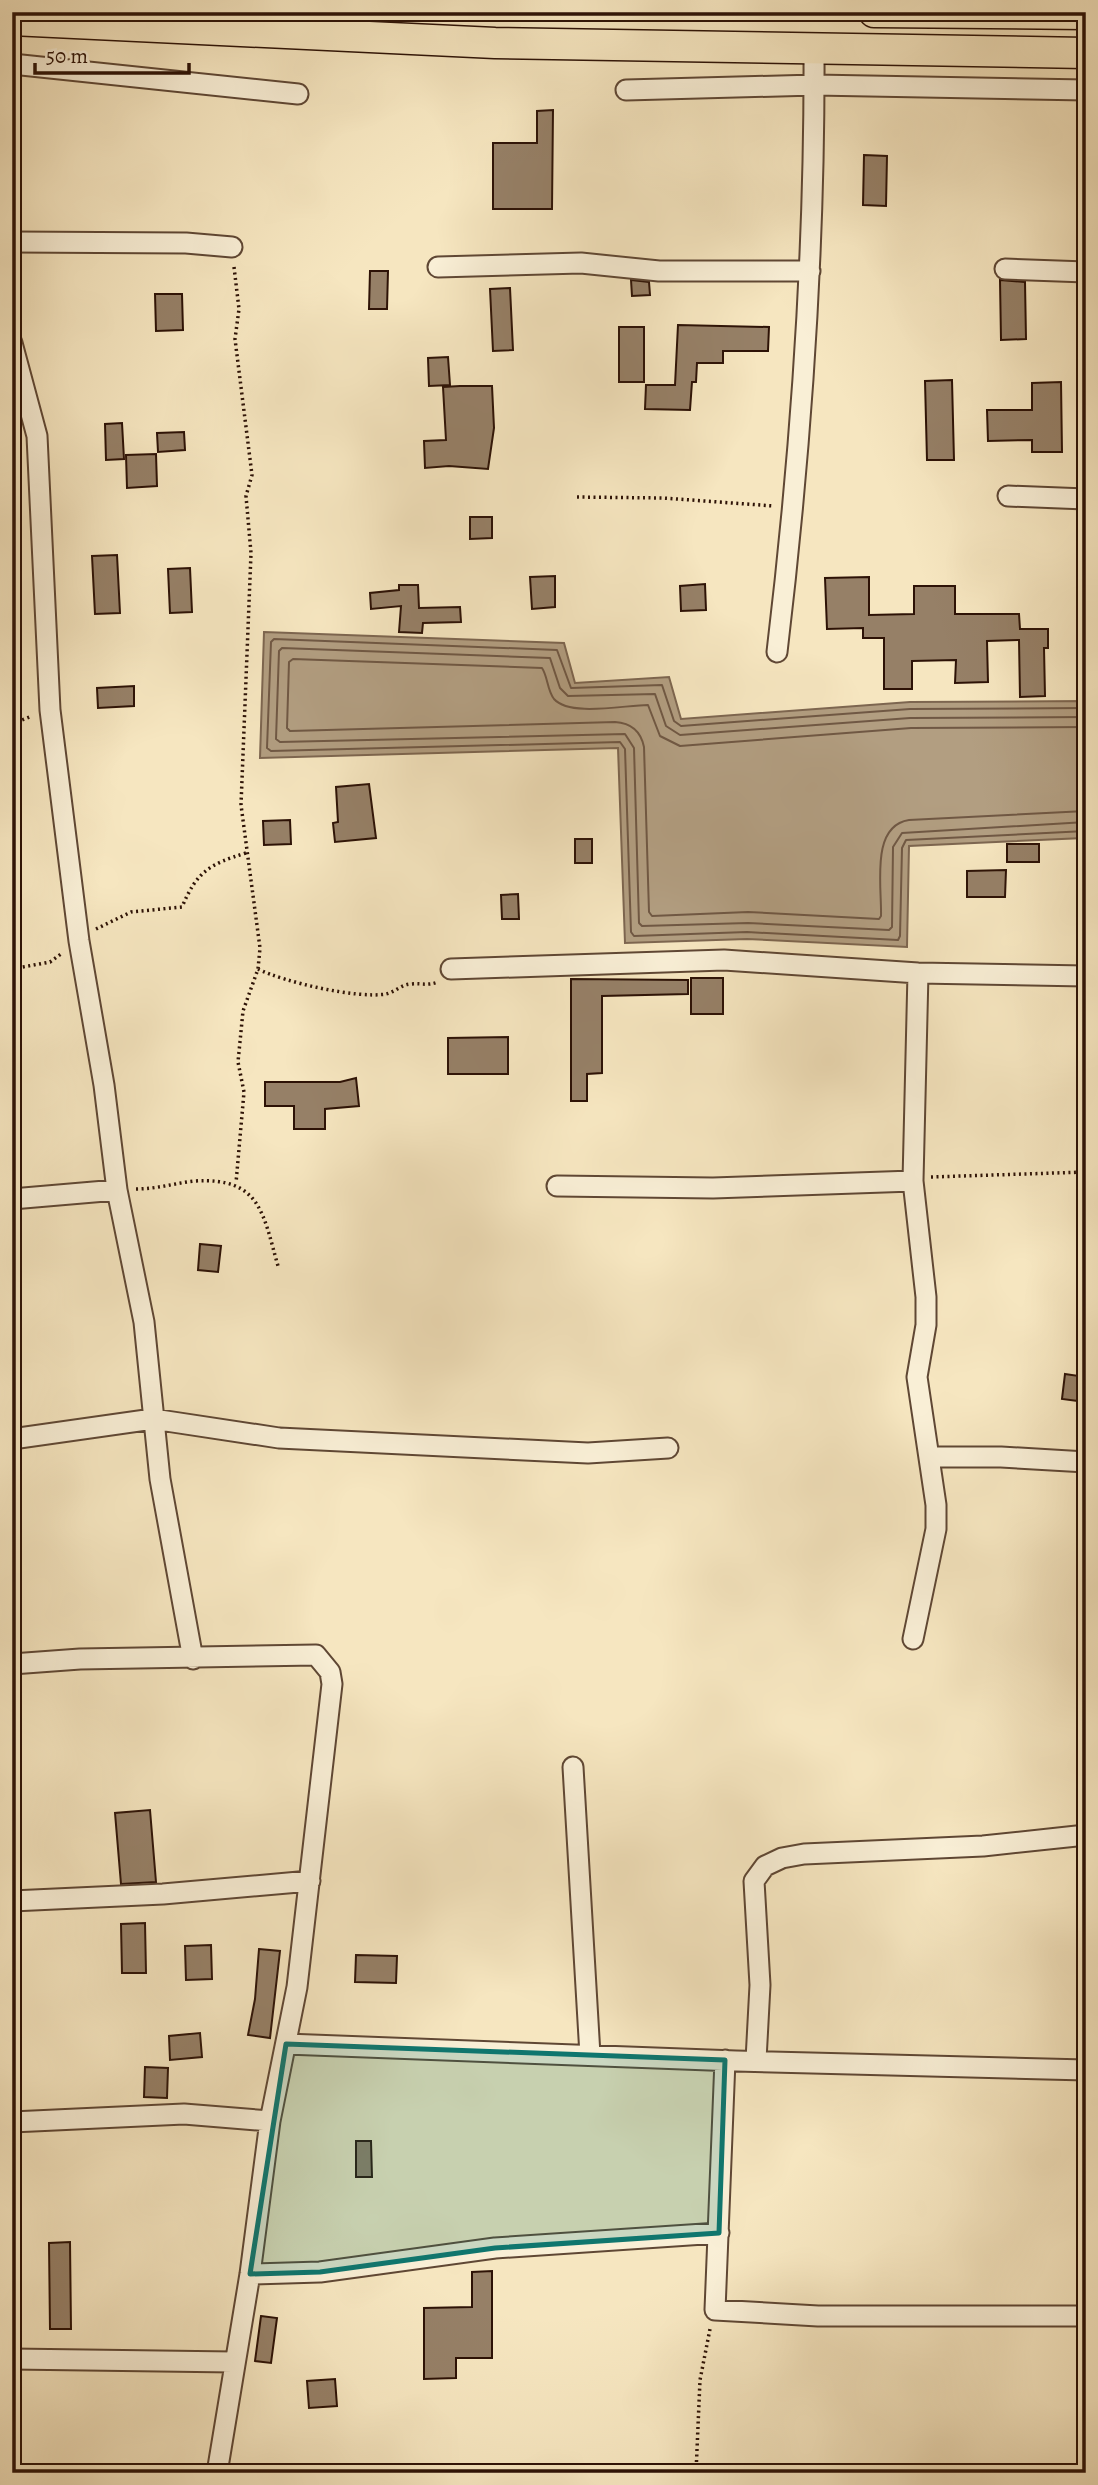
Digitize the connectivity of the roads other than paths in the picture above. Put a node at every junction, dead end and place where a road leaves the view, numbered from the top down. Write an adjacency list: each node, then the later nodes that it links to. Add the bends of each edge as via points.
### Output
1 (874, 12): 2 (main road)
2 (1086, 14)
3 (12, 20): 4 (main road)
4 (307, 23): 5 (main road)
5 (349, 24): 6 (main road, via 495,43)
6 (814, 49): 7 (main road); 9 (street)
7 (1086, 53)
8 (12, 64): 12 (street)
9 (815, 85): 10 (street); 11 (street); 17 (street)
10 (626, 90)
11 (1086, 90)
12 (298, 94)
13 (12, 242): 14 (street)
14 (232, 247)
15 (438, 267): 17 (street, via 581,263 659,271)
16 (1004, 269): 18 (street)
17 (810, 271): 22 (street, via 794,507)
18 (1086, 272)
19 (12, 343): 28 (street, via 37,436 50,710)
20 (1009, 496): 21 (street)
21 (1086, 499)
22 (776, 652)
23 (451, 969): 24 (street, via 724,960)
24 (918, 973): 25 (street); 26 (street)
25 (1086, 976)
26 (913, 1181): 27 (street, via 713,1188); 33 (street, via 926,1297 917,1377)
27 (558, 1186)
28 (117, 1190): 29 (street); 30 (street, via 144,1322)
29 (12, 1199)
30 (153, 1419): 31 (street); 32 (street, via 279,1438 588,1453); 36 (street)
31 (12, 1439)
32 (667, 1448)
33 (930, 1457): 34 (street); 35 (street, via 936,1529)
34 (1086, 1462)
35 (913, 1639)
36 (193, 1659): 37 (street); 40 (street, via 316,1655 330,1672)
37 (12, 1664)
38 (573, 1767): 43 (street)
39 (1086, 1835): 45 (street, via 983,1846 804,1854 765,1866 754,1881 760,1985)
40 (310, 1881): 41 (street, via 163,1895); 42 (street)
41 (12, 1901)
42 (286, 2044): 43 (street); 47 (street)
43 (590, 2056): 44 (street)
44 (725, 2060): 45 (street); 49 (street)
45 (756, 2060): 46 (street)
46 (1086, 2070)
47 (270, 2121): 48 (street, via 151,2114); 50 (street)
48 (12, 2122)
49 (719, 2233): 50 (street, via 495,2248 347,2269); 51 (street, via 715,2310 818,2316)
50 (250, 2274): 53 (street)
51 (1086, 2316)
52 (12, 2359): 53 (street)
53 (233, 2362): 54 (street)
54 (217, 2473)

